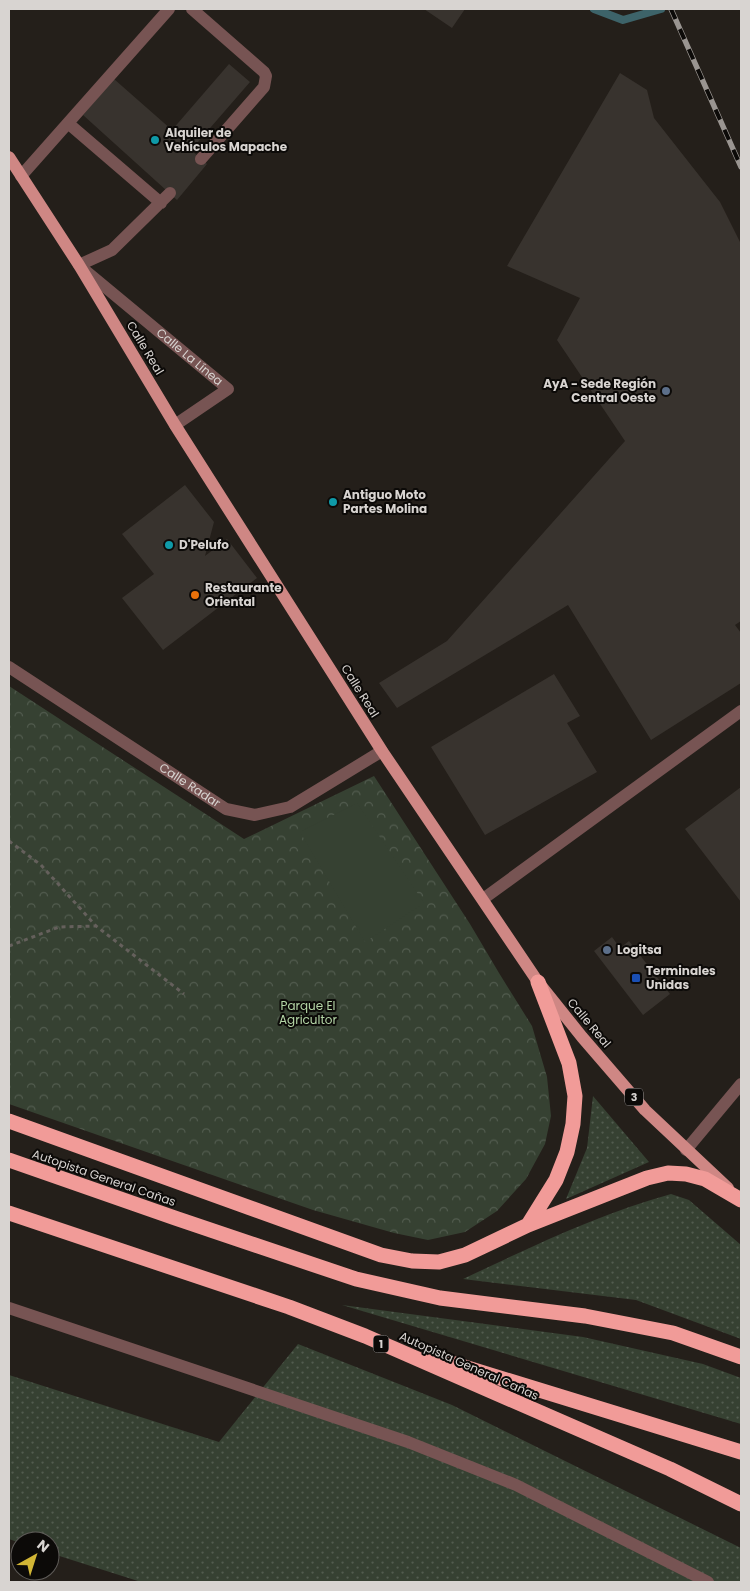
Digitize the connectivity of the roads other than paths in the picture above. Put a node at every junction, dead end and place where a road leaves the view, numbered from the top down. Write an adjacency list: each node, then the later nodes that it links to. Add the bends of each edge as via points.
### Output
1 (169, 9): 3 (street)
2 (192, 9): 5 (street, via 266,76 264,87)
3 (68, 124): 6 (street); 8 (street)
4 (9, 157): 6 (main road, Calle Real / 3)
5 (201, 159)
6 (21, 176): 9 (main road, Calle Real / 3)
7 (170, 194): 8 (street)
8 (160, 203): 9 (street, via 112,250)
9 (80, 266): 10 (main road, Calle Real / 3); 10 (street, Calle La Línea, via 228,389)
10 (175, 425): 13 (main road, Calle Real / 3)
11 (9, 666): 13 (street, Calle Radar, via 226,808 255,815 290,807)
12 (741, 711): 14 (street)
13 (382, 751): 14 (main road, Calle Real / 3)
14 (483, 900): 15 (main road, Calle Real / 3)
15 (538, 982): 18 (main road, Calle Real / 3, via 645,1110); 22 (highway, via 569,1063 575,1096 567,1152 556,1180)
16 (741, 1084): 18 (street)
17 (9, 1121): 22 (highway, via 381,1255 439,1262 464,1255)
18 (686, 1150): 20 (main road, Calle Real / 3)
19 (9, 1160): 25 (highway, Autopista General Cañas, via 356,1279 440,1298 585,1316 673,1333)
20 (741, 1200): 22 (highway, via 705,1179 668,1173 647,1178)
21 (9, 1213): 24 (highway, Autopista General Cañas / 1)
22 (528, 1225)
23 (9, 1308): 28 (street, via 470,1465 516,1484)
24 (365, 1336): 26 (highway); 27 (highway, Autopista General Cañas / 1, via 670,1469)
25 (741, 1357)
26 (741, 1452)
27 (741, 1504)
28 (708, 1582)

